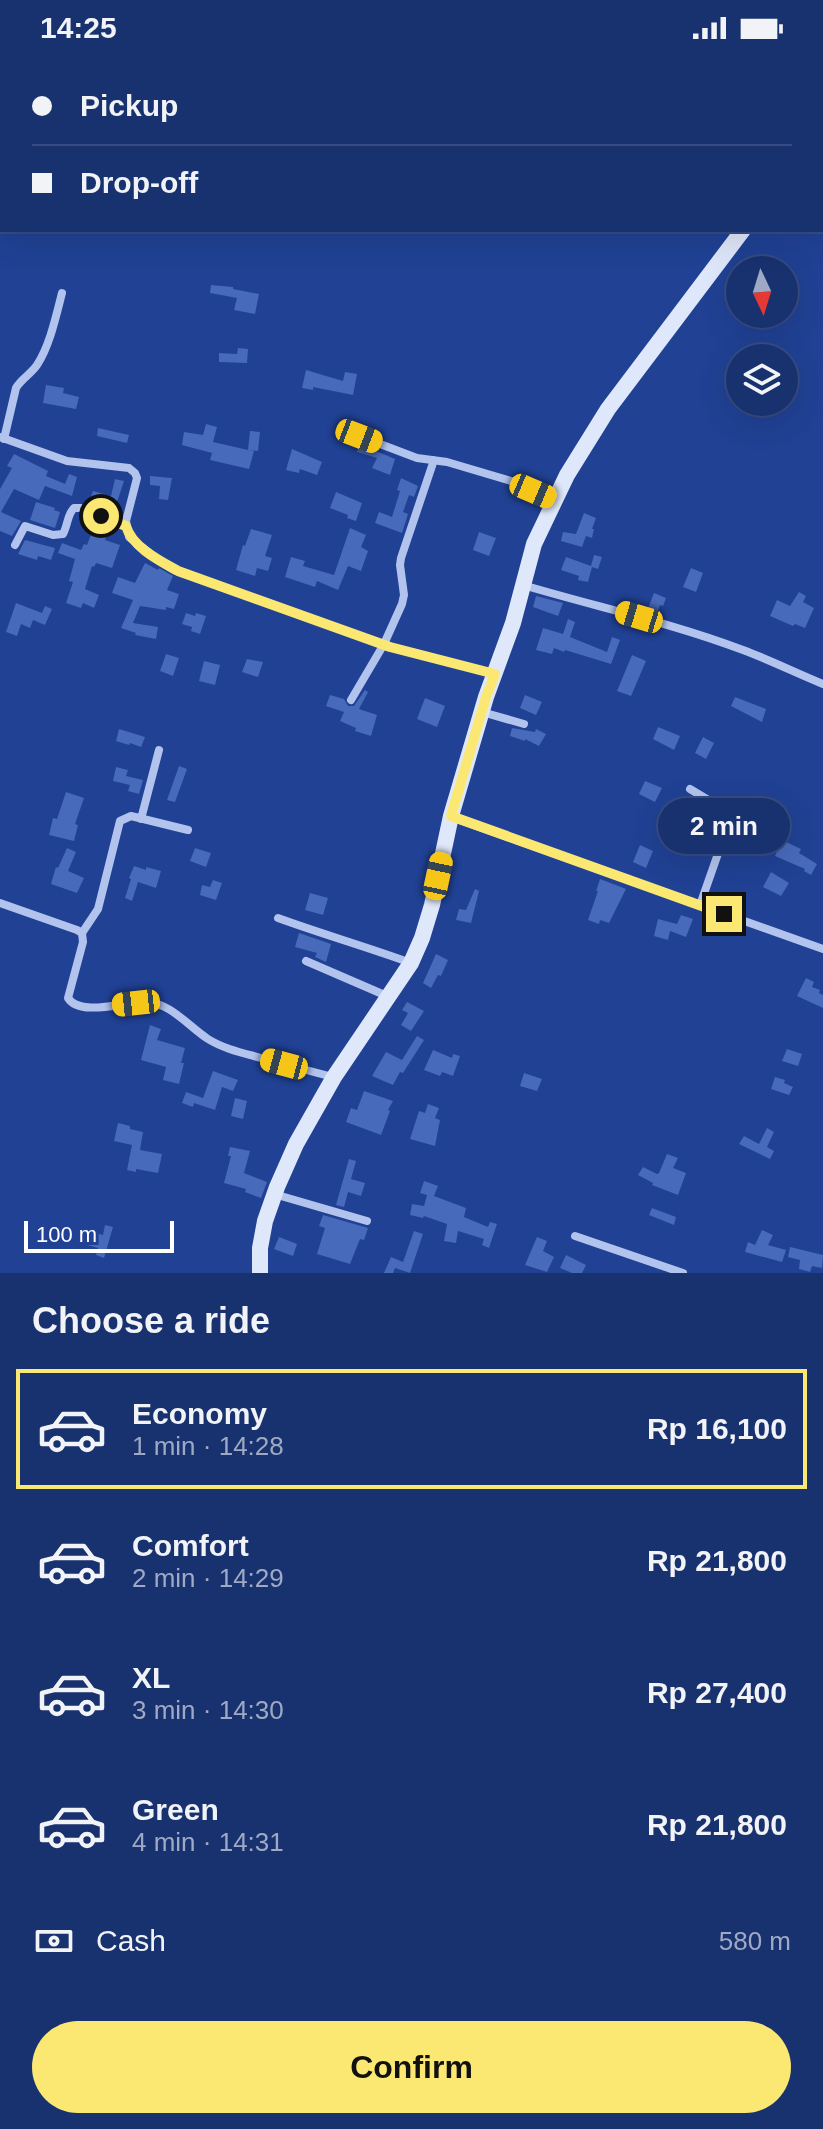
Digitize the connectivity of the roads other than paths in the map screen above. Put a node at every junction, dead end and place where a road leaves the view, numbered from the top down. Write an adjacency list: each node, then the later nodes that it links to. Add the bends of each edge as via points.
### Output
1 (741, 232): 6 (main road, via 608,409)
2 (62, 293): 4 (street, via 40,359 17,385)
3 (359, 436): 5 (street)
4 (2, 438): 7 (street, via 67,461 129,468 137,478)
5 (434, 460): 6 (street, via 511,481); 10 (street, via 401,558 402,604)
6 (555, 500): 9 (main road, via 534,544)
7 (126, 526): 8 (street, via 74,508 63,534 25,526); 10 (street, via 129,537 178,571)
8 (15, 545)
9 (523, 585): 11 (main road); 12 (street, via 742,650)
10 (384, 644): 11 (street); 13 (street)
11 (495, 674): 14 (main road)
12 (823, 684)
13 (351, 700)
14 (482, 712): 15 (street); 18 (main road)
15 (524, 724)
16 (159, 750): 19 (street)
17 (690, 789): 22 (street, via 728,816)
18 (451, 816): 22 (street); 27 (main road, via 432,905)
19 (141, 819): 20 (street); 24 (street, via 120,821 98,909)
20 (188, 830)
21 (0, 903): 24 (street)
22 (700, 905): 25 (street)
23 (278, 918): 27 (street)
24 (82, 933): 29 (street, via 68,998 75,1006 155,1003 227,1048)
25 (823, 949)
26 (306, 961): 28 (street)
27 (411, 963): 28 (main road)
28 (387, 996): 29 (main road)
29 (334, 1077): 30 (main road)
30 (274, 1194): 31 (street); 33 (main road, via 260,1248)
31 (367, 1221)
32 (575, 1236): 34 (street)
33 (260, 1273)
34 (683, 1273)

